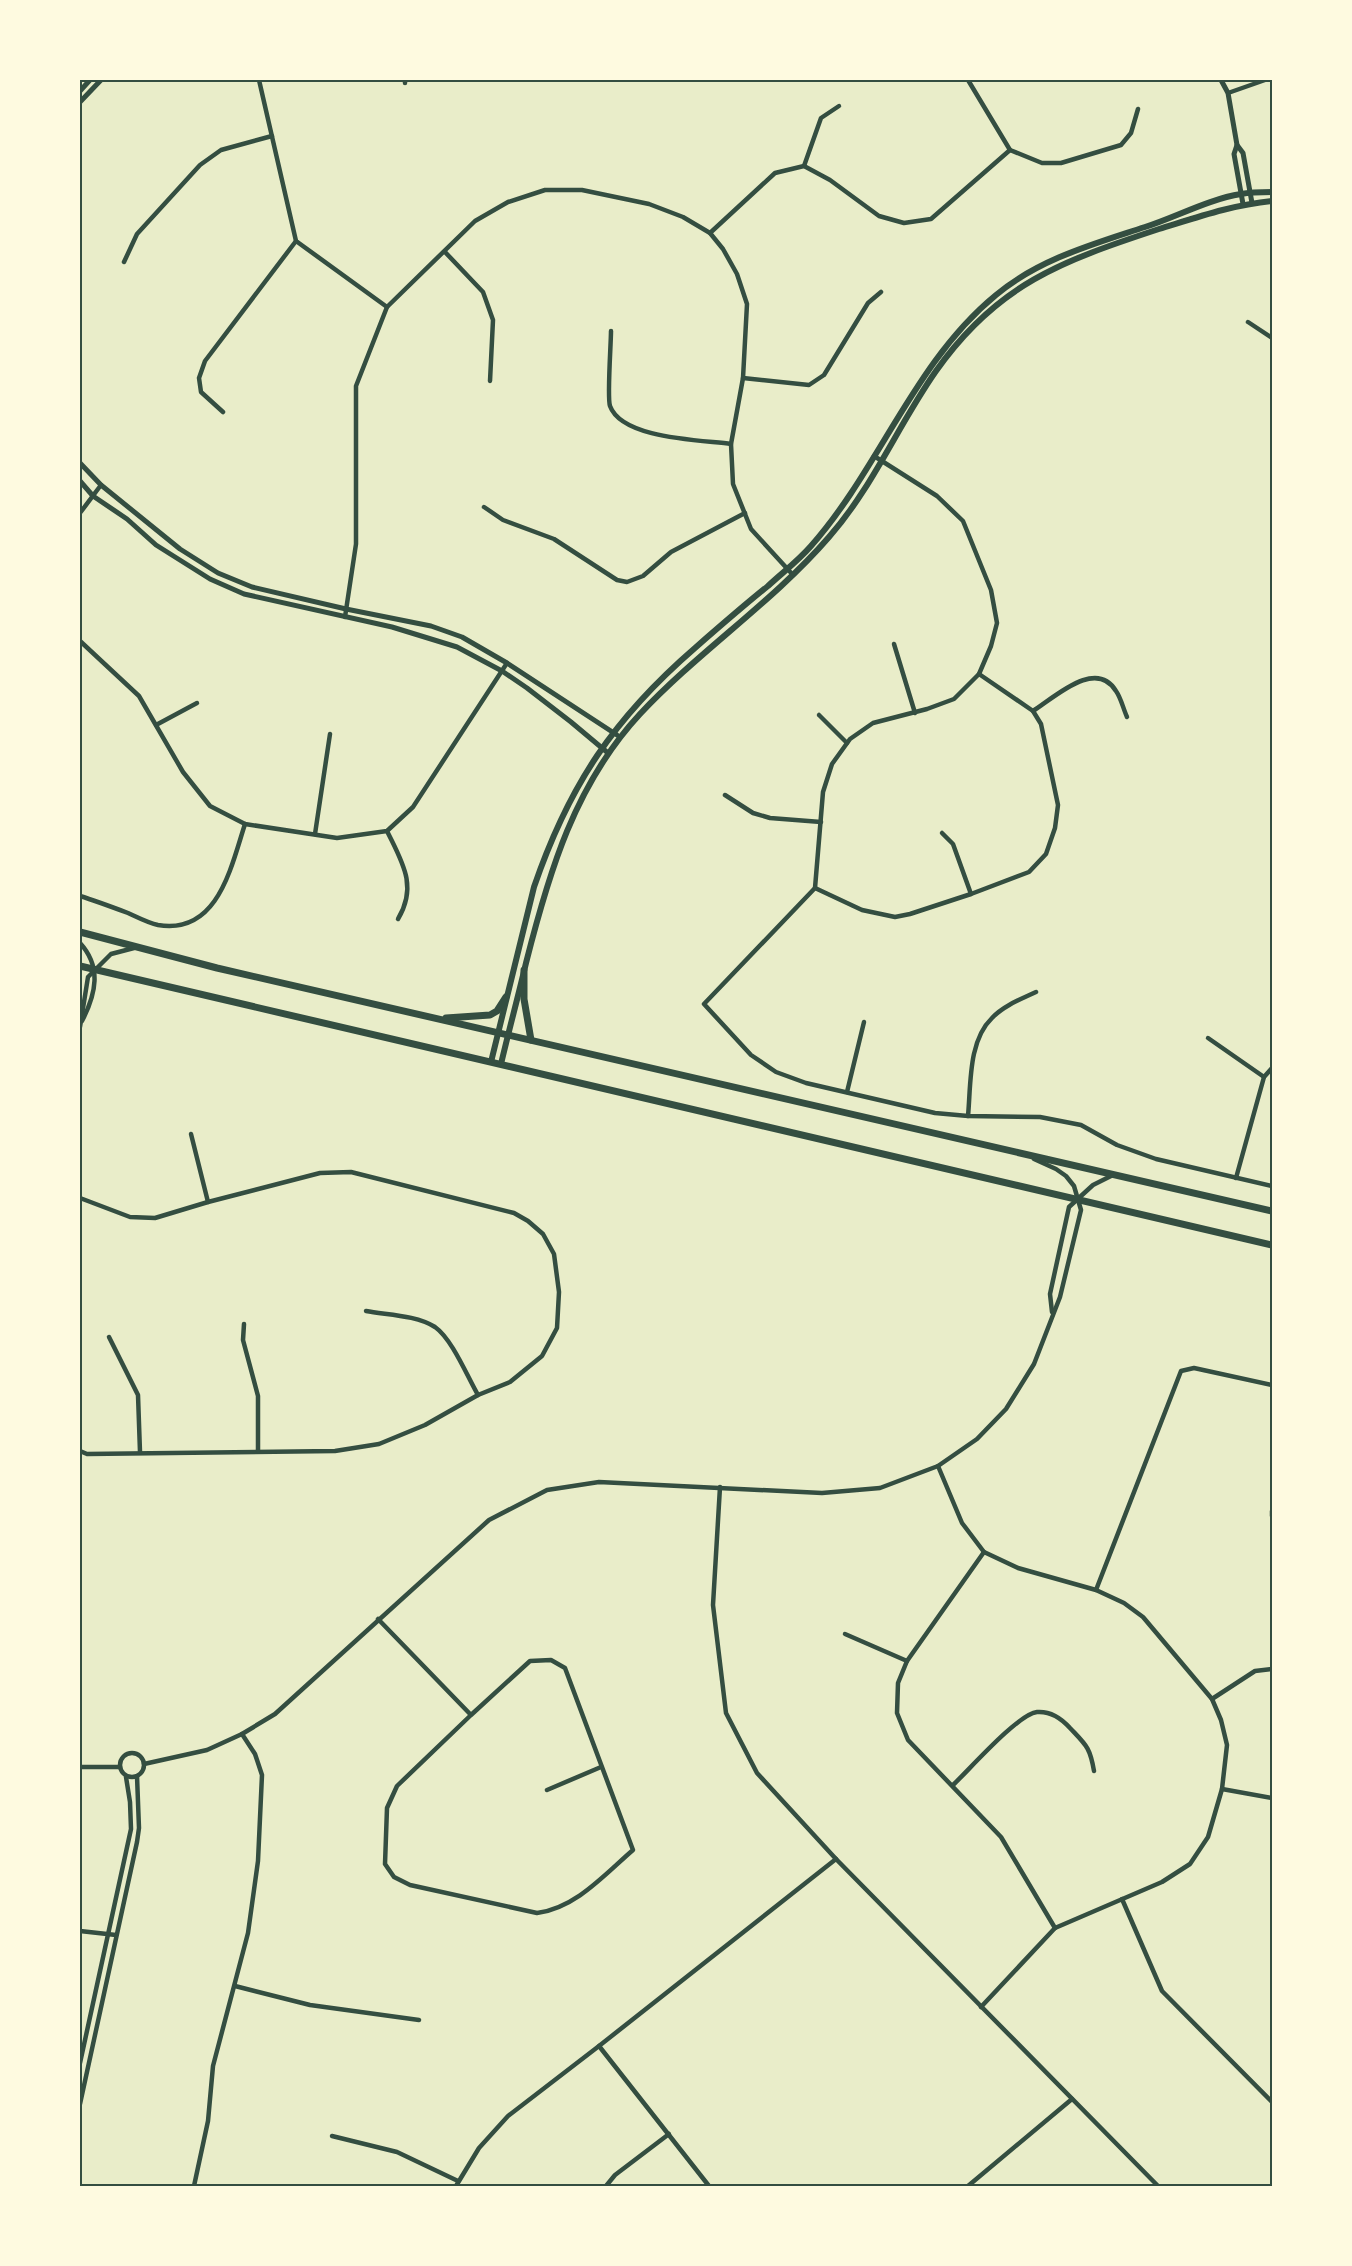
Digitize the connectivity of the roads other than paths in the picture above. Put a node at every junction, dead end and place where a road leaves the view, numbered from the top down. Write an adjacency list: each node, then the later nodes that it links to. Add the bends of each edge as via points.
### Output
1 (90, 80): 7 (street)
2 (101, 80): 9 (street)
3 (259, 80): 12 (street)
4 (968, 80): 14 (street)
5 (1221, 80): 8 (street)
6 (1265, 80): 8 (street)
7 (80, 91)
8 (1228, 93): 13 (street)
9 (80, 102)
10 (839, 106): 15 (street, via 821,118)
11 (1138, 109): 14 (street, via 1131,133 1122,145 1061,164 1042,163)
12 (272, 136): 23 (street); 25 (street, via 221,150 200,165 137,234)
13 (1237, 146): 17 (street, via 1243,153); 18 (street, via 1234,154)
14 (1010, 150): 15 (street, via 931,219 904,223 879,216)
15 (804, 166): 22 (street, via 775,173)
16 (1272, 192): 17 (main road)
17 (1250, 193): 18 (main road); 20 (street)
18 (1240, 194): 21 (street); 35 (main road, via 1073,251 997,294 956,334 930,367)
19 (1272, 201): 20 (main road)
20 (1252, 203): 21 (main road)
21 (1242, 204): 36 (main road, via 1079,256 1014,291 973,325 946,356)
22 (710, 233): 24 (street, via 649,204 582,190 545,190 508,202 475,221); 31 (street, via 737,274 747,304)
23 (296, 241): 27 (street); 33 (street, via 205,361 199,378 201,392)
24 (445, 252): 27 (street); 32 (street, via 483,292 493,320)
25 (124, 262)
26 (881, 292): 31 (street, via 868,303 824,375 809,385)
27 (387, 307): 46 (street, via 356,386 356,544)
28 (1248, 322): 30 (street)
29 (611, 331): 34 (street, via 610,406 620,420 645,433)
30 (1272, 338)
31 (742, 378): 34 (street)
32 (490, 381)
33 (223, 412)
34 (731, 444): 43 (street, via 733,484)
35 (874, 456): 36 (street); 44 (main road, via 845,502)
36 (882, 462): 45 (main road, via 838,527); 52 (street, via 937,496 963,521 991,590 998,622)
37 (80, 463): 39 (street)
38 (80, 481): 40 (street)
39 (101, 485): 40 (street); 46 (street, via 180,549 218,573 252,587)
40 (93, 496): 42 (street); 47 (street, via 156,545 210,579 244,594)
41 (484, 507): 43 (street, via 503,519 554,539 616,580 627,582 644,576 671,552)
42 (80, 513)
43 (745, 513): 44 (street, via 752,529)
44 (788, 569): 45 (street); 59 (main road, via 648,691)
45 (793, 575): 61 (main road, via 650,703)
46 (346, 609): 47 (street); 50 (street, via 431,626 462,637)
47 (345, 617): 51 (street, via 439,640)
48 (80, 641): 58 (street, via 139,696)
49 (894, 644): 55 (street)
50 (507, 663): 51 (street); 59 (street)
51 (502, 671): 63 (street); 68 (street, via 413,807)
52 (979, 674): 54 (street); 55 (street, via 954,699)
53 (196, 703): 58 (street)
54 (1033, 711): 57 (street, via 1085,678 1096,676 1116,690); 72 (street, via 1041,724 1058,805 1056,828 1046,854 1029,872)
55 (915, 712): 62 (street, via 873,723)
56 (819, 715): 62 (street)
57 (1127, 717)
58 (156, 726): 67 (street, via 183,772 210,806)
59 (613, 733): 61 (street); 63 (main road)
60 (330, 734): 70 (street)
61 (620, 738): 64 (main road)
62 (847, 743): 66 (street, via 832,764 823,792)
63 (601, 748): 64 (street); 82 (main road, via 577,786 543,861)
64 (608, 753): 80 (main road, via 568,824 539,907)
65 (725, 795): 66 (street, via 753,813 770,818)
66 (821, 822): 71 (street)
67 (246, 824): 70 (street); 73 (street, via 226,881 212,906 194,921 180,926 157,925)
68 (387, 831): 70 (street, via 337,838); 74 (street, via 407,876 405,907)
69 (942, 833): 72 (street, via 953,844)
70 (315, 834)
71 (815, 888): 72 (street, via 862,910 895,917); 94 (street, via 704,1004 752,1055 776,1072)
72 (971, 894)
73 (80, 896)
74 (398, 919)
75 (80, 932): 77 (main road)
76 (80, 943): 79 (street)
77 (137, 947): 79 (street, via 111,954); 83 (main road)
78 (80, 966): 79 (main road)
79 (95, 970): 85 (street, via 88,977); 90 (main road)
80 (524, 970): 87 (main road); 89 (main road)
81 (1036, 992): 95 (street, via 991,1018 980,1036 974,1052)
82 (506, 997): 83 (main road, via 490,1015); 86 (main road)
83 (437, 1018): 86 (main road)
84 (864, 1022): 94 (street)
85 (80, 1025)
86 (498, 1032): 87 (main road); 90 (main road)
87 (508, 1035): 89 (main road); 91 (main road)
88 (1208, 1038): 93 (street)
89 (531, 1040): 97 (main road)
90 (491, 1062): 91 (main road)
91 (501, 1064): 102 (main road)
92 (1272, 1068): 93 (street)
93 (1264, 1077): 99 (street)
94 (847, 1092): 95 (street, via 935,1113)
95 (968, 1116): 99 (street, via 1040,1117 1081,1125 1146,1156)
96 (191, 1134): 103 (street)
97 (1021, 1152): 98 (main road); 102 (street, via 1066,1176 1074,1186)
98 (1116, 1174): 102 (street, via 1093,1185); 104 (main road)
99 (1236, 1178): 100 (street)
100 (1272, 1186)
101 (80, 1198): 103 (street, via 130,1217 155,1218)
102 (1077, 1201): 105 (main road); 107 (street, via 1081,1210 1060,1297); 107 (street, via 1067,1215 1050,1294)
103 (208, 1202): 111 (street, via 320,1173 351,1172 514,1214 528,1221 543,1234 555,1254 557,1328 542,1356 510,1382)
104 (1272, 1210)
105 (1272, 1245)
106 (366, 1311): 111 (street, via 436,1328 450,1344)
107 (1052, 1313): 115 (street, via 1021,1389 977,1439)
108 (244, 1324): 112 (street, via 243,1340 258,1395)
109 (109, 1337): 114 (street, via 138,1395)
110 (1272, 1385): 118 (street, via 1194,1368 1181,1371)
111 (478, 1395): 112 (street, via 425,1425 379,1444 335,1451)
112 (258, 1451): 114 (street)
113 (80, 1452): 114 (street)
114 (140, 1452)
115 (938, 1467): 116 (street, via 880,1488 822,1493); 117 (street, via 962,1523)
116 (720, 1487): 119 (street, via 599,1482 547,1490 489,1520); 137 (street, via 713,1605 726,1713 757,1773)
117 (984, 1552): 118 (street, via 1018,1568); 121 (street)
118 (1096, 1590): 123 (street, via 1143,1617)
119 (378, 1619): 124 (street); 125 (street, via 275,1714)
120 (845, 1634): 121 (street)
121 (907, 1661): 133 (street, via 898,1683 897,1713 908,1740)
122 (1272, 1669): 123 (street, via 1255,1671)
123 (1212, 1699): 134 (street, via 1227,1745)
124 (471, 1715): 129 (street, via 530,1661 551,1660 565,1668); 129 (street, via 397,1786 387,1808 385,1864 394,1877 410,1885 537,1913 554,1911 572,1901 633,1850)
125 (242, 1734): 126 (street, via 207,1750); 143 (street, via 262,1775 258,1861 248,1933)
126 (144, 1764): 128 (street, via 141,1757 130,1752 123,1756); 131 (street)
127 (80, 1767): 128 (street)
128 (119, 1767): 132 (street)
129 (601, 1767): 135 (street)
130 (1094, 1771): 133 (street, via 1091,1752 1065,1722 1051,1713 1036,1712 1020,1719)
131 (137, 1776): 132 (street); 142 (street, via 137,1842)
132 (126, 1777): 141 (street, via 130,1829)
133 (953, 1785): 139 (street, via 1001,1837)
134 (1222, 1789): 136 (street); 138 (street, via 1208,1837 1190,1864 1162,1882)
135 (547, 1790)
136 (1272, 1798)
137 (836, 1859): 144 (street); 146 (street)
138 (1122, 1899): 139 (street); 150 (street, via 1162,1991)
139 (1055, 1928): 144 (street)
140 (80, 1930): 141 (street)
141 (107, 1934): 142 (street); 147 (street)
142 (116, 1935): 148 (street)
143 (235, 1986): 145 (street, via 310,2005); 156 (street, via 213,2066 208,2121)
144 (981, 2007): 149 (street)
145 (419, 2020)
146 (599, 2046): 152 (street); 155 (street, via 507,2116 479,2148)
147 (80, 2063)
148 (81, 2087): 151 (street)
149 (1072, 2099): 154 (street); 161 (street)
150 (1272, 2102)
151 (80, 2104)
152 (669, 2134): 157 (street, via 615,2175); 158 (street)
153 (332, 2136): 155 (street, via 397,2152)
154 (974, 2181): 159 (street); 160 (street)
155 (457, 2184)
156 (194, 2187)
157 (606, 2187)
158 (709, 2187)
159 (968, 2187)
160 (978, 2187)
161 (1158, 2187)

